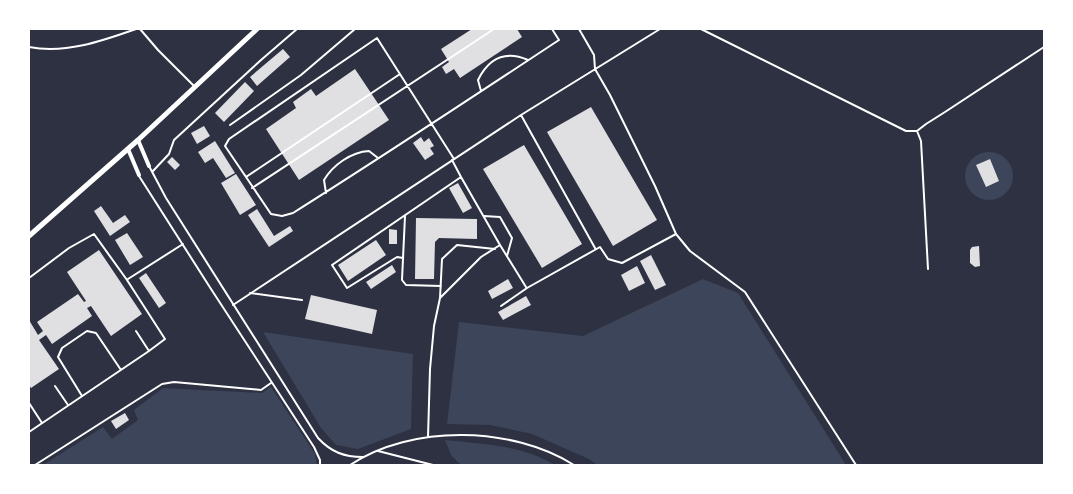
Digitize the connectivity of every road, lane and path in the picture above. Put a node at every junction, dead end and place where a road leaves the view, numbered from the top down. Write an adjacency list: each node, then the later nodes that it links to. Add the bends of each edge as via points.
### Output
1 (136, 29): 11 (lane, via 95,44 47,49)
2 (140, 29): 17 (lane)
3 (257, 29): 17 (street)
4 (297, 29): 28 (lane, via 174,140 169,154)
5 (355, 29): 21 (lane, via 301,75)
6 (494, 29): 16 (lane)
7 (552, 29): 13 (lane, via 559,40)
8 (579, 29): 14 (lane, via 594,55)
9 (660, 29): 14 (lane)
10 (701, 29): 22 (lane, via 906,131)
11 (29, 47)
12 (1044, 47): 22 (lane)
13 (528, 60): 18 (lane); 18 (lane, via 512,55 496,59 478,80)
14 (595, 69): 19 (lane); 36 (lane)
15 (400, 74): 16 (lane); 31 (lane); 31 (lane, via 377,38 229,138 225,146)
16 (407, 86): 20 (lane); 32 (lane)
17 (196, 87): 23 (street)
18 (481, 92): 20 (lane)
19 (521, 115): 26 (lane); 41 (lane)
20 (431, 124): 25 (lane); 26 (lane)
21 (230, 125)
22 (917, 131): 44 (lane, via 921,141)
23 (138, 140): 24 (street); 27 (street)
24 (128, 149): 29 (street); 37 (street)
25 (378, 158): 33 (lane); 33 (lane, via 368,151 356,153 333,168 324,180)
26 (453, 159): 30 (lane); 49 (lane)
27 (149, 166): 28 (lane)
28 (152, 171): 52 (lane)
29 (139, 175): 38 (lane)
30 (461, 177): 34 (lane); 35 (lane)
31 (245, 178): 32 (lane)
32 (252, 188): 33 (lane, via 271,214 282,216 293,213)
33 (326, 192)
34 (405, 215): 43 (lane); 43 (lane, via 332,265 347,288 397,257)
35 (484, 216): 39 (lane); 42 (lane, via 500,217 512,238)
36 (676, 234): 41 (lane, via 622,263 608,259 600,247); 72 (lane, via 690,251 745,292)
37 (29, 236)
38 (183, 244): 46 (lane); 57 (lane)
39 (500, 245): 40 (lane); 42 (lane)
40 (494, 248): 47 (lane, via 457,245 442,259); 50 (lane)
41 (596, 249): 48 (lane)
42 (507, 256): 48 (lane)
43 (403, 258): 47 (lane, via 402,280 406,285)
44 (928, 270)
45 (29, 278): 46 (lane, via 94,234)
46 (127, 280): 55 (lane, via 165,339)
47 (441, 286): 50 (lane)
48 (527, 288): 53 (lane)
49 (250, 293): 51 (lane); 52 (lane)
50 (440, 298): 64 (lane, via 430,369)
51 (302, 300)
52 (233, 305): 66 (lane, via 318,438 337,453)
53 (501, 306)
54 (136, 331): 55 (lane)
55 (149, 351): 56 (lane)
56 (121, 370): 59 (lane); 59 (lane, via 96,333 87,331 62,348 58,356)
57 (272, 382): 67 (lane, via 261,390 174,382 162,384); 68 (lane, via 314,447)
58 (55, 386): 61 (lane)
59 (82, 396): 61 (lane)
60 (29, 403): 62 (lane)
61 (68, 405): 62 (lane)
62 (42, 423): 63 (lane)
63 (29, 432)
64 (428, 437): 65 (lane); 71 (lane, via 470,435 517,442)
65 (378, 451): 66 (lane); 70 (lane)
66 (363, 457): 69 (lane)
67 (34, 465)
68 (320, 465)
69 (350, 465)
70 (433, 465)
71 (574, 465)
72 (856, 465)

